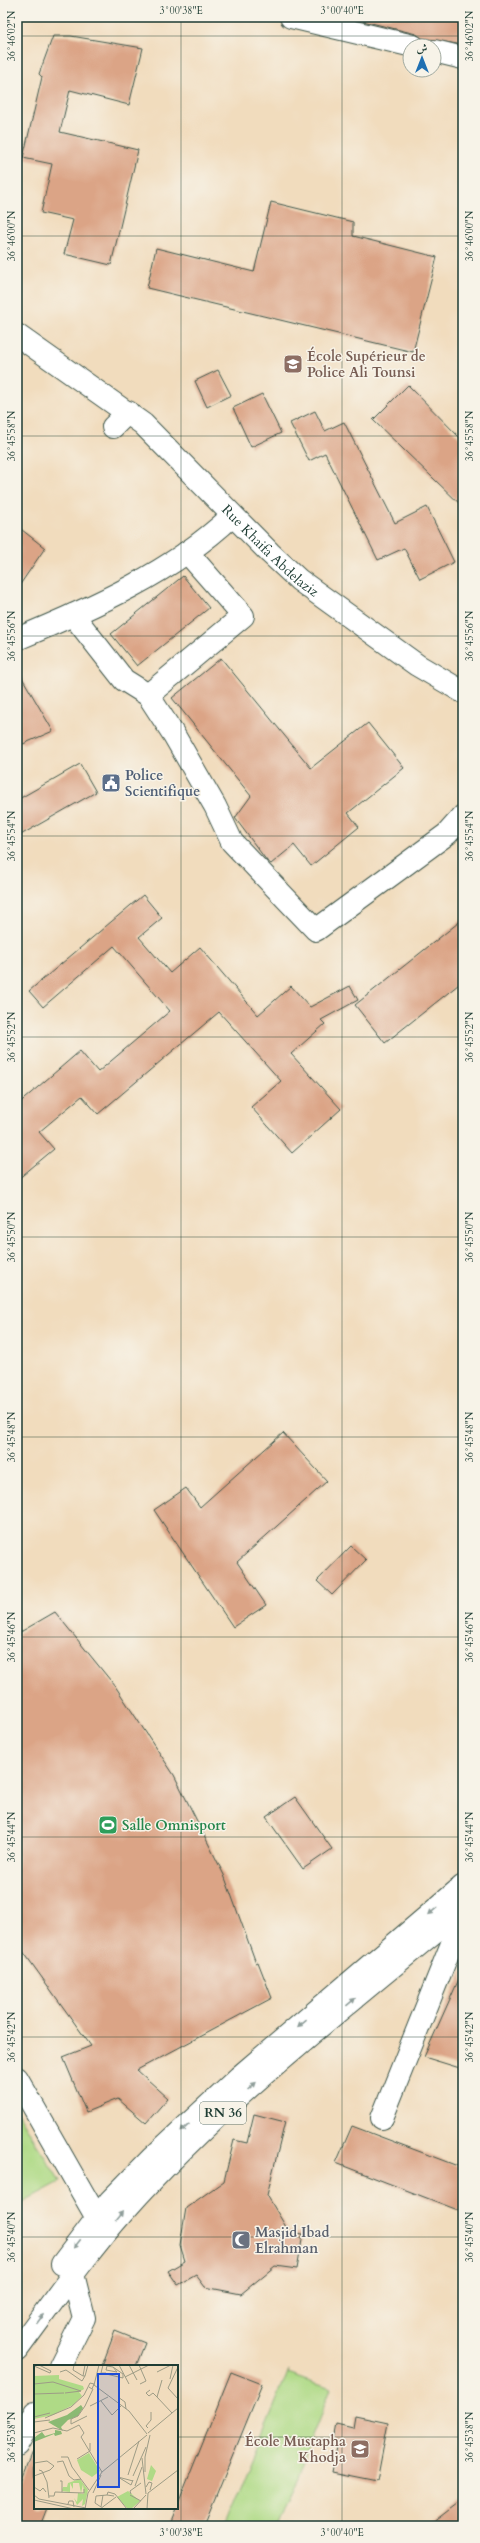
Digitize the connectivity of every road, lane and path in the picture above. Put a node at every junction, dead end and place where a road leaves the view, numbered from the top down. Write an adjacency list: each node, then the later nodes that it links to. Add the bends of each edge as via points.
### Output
1 (291, 17): 2 (main road)
2 (402, 43)
3 (442, 53): 4 (main road)
4 (463, 58)
5 (17, 330): 8 (main road)
6 (17, 335): 8 (main road)
7 (17, 347): 9 (main road)
8 (42, 351): 9 (main road)
9 (95, 389): 10 (main road, Rue Khaifa Abdelaziz)
10 (128, 412): 11 (main road); 12 (main road, Rue Khaifa Abdelaziz, via 159,439)
11 (114, 427)
12 (232, 516): 13 (main road, via 212,535); 16 (main road, Rue Khaifa Abdelaziz, via 270,553 323,598 417,665)
13 (187, 552): 14 (main road, via 104,602); 17 (main road, via 243,616)
14 (73, 615): 15 (main road); 17 (main road, via 124,680)
15 (17, 639)
16 (463, 692)
17 (148, 695): 18 (main road, via 178,741 232,842 316,930 447,834)
18 (463, 816)
19 (463, 1886): 24 (main road, RN 36, one-way to 24, via 239,2077 153,2157)
20 (463, 1908): 25 (main road, RN 36, one-way to 20, via 124,2210 206,2128 278,2063)
21 (463, 1916): 23 (main road)
22 (17, 2078): 24 (main road)
23 (382, 2118)
24 (97, 2218): 26 (main road, RN 36, one-way to 26)
25 (73, 2274): 27 (main road, RN 36, one-way to 25); 28 (main road, via 84,2318)
26 (17, 2326)
27 (17, 2350)
28 (60, 2365)
29 (34, 2414): 30 (main road)
30 (17, 2445)

